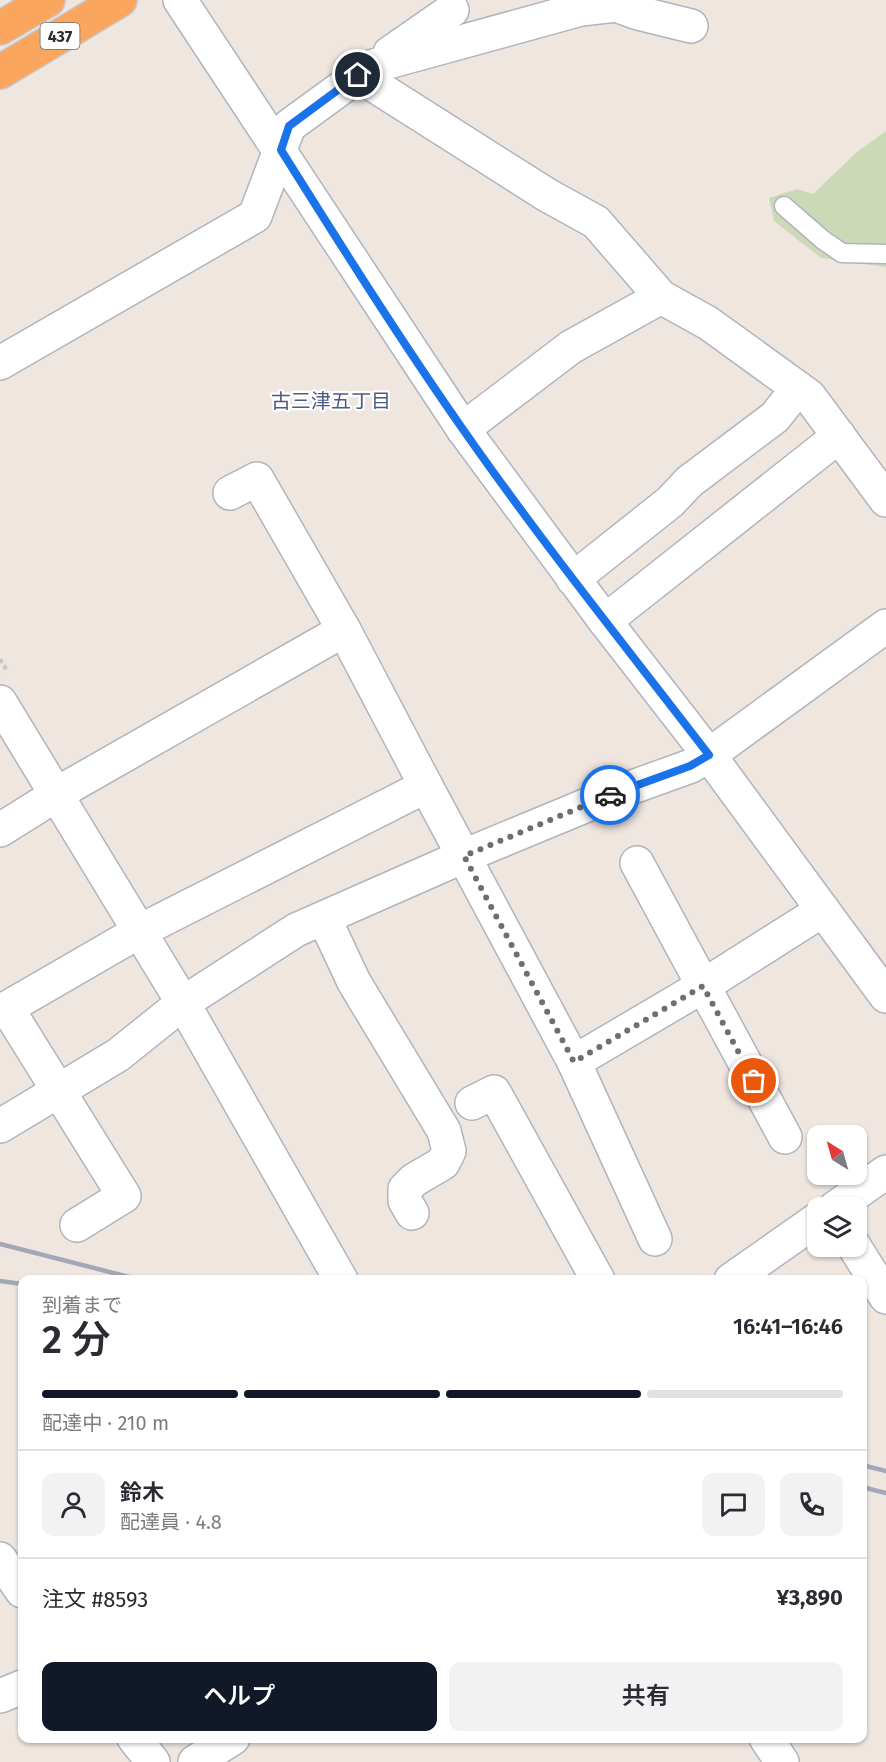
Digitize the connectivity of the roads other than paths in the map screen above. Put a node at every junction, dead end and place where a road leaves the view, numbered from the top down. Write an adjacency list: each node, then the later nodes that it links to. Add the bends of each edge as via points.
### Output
1 (48, 0): 7 (highway, 437)
2 (120, 0): 9 (highway, 437)
3 (620, 2): 6 (street, via 638,13); 8 (street, via 581,9)
4 (189, 3): 10 (street)
5 (452, 10): 8 (street)
6 (691, 26)
7 (0, 28)
8 (364, 71): 10 (street, via 289,126); 13 (street, via 547,195 596,222)
9 (0, 72)
10 (281, 150): 14 (street, via 255,216); 16 (street)
11 (784, 206): 12 (lane, via 842,253)
12 (884, 253)
13 (661, 297): 15 (street, via 708,323); 16 (street, via 571,347)
14 (0, 363)
15 (798, 388): 17 (street, via 809,396); 20 (street, via 775,417 690,481 670,502)
16 (463, 429): 20 (street)
17 (839, 436): 19 (street); 21 (street)
18 (230, 493): 23 (street, via 257,479)
19 (886, 500)
20 (573, 579): 21 (street)
21 (605, 621): 25 (street)
22 (886, 626): 25 (street)
23 (344, 630): 26 (street); 27 (street)
24 (0, 702): 27 (street)
25 (709, 755): 29 (street); 31 (street)
26 (426, 786): 29 (street); 33 (street)
27 (57, 794): 28 (street); 33 (street)
28 (0, 830)
29 (464, 856): 32 (street); 38 (street)
30 (637, 863): 34 (street)
31 (823, 909): 34 (street); 35 (street)
32 (324, 918): 36 (street, via 296,930); 45 (street, via 354,982 444,1131 449,1151 443,1163 405,1189 405,1201)
33 (140, 931): 36 (street); 37 (street)
34 (703, 986): 38 (street); 42 (street)
35 (886, 996)
36 (183, 1003): 39 (street, via 118,1055); 50 (street)
37 (3, 1010): 39 (street)
38 (574, 1062): 48 (street)
39 (57, 1091): 41 (street); 46 (street, via 124,1196)
40 (472, 1103): 51 (street, via 494,1092 562,1242)
41 (0, 1126)
42 (785, 1137)
43 (886, 1172): 44 (street)
44 (851, 1197)
45 (412, 1213)
46 (77, 1225)
47 (807, 1228): 52 (street)
48 (655, 1239)
49 (861, 1257): 53 (street)
50 (338, 1275)
51 (593, 1275)
52 (738, 1275)
53 (886, 1297)
54 (0, 1559): 55 (street)
55 (18, 1585)
56 (18, 1689): 57 (street)
57 (0, 1696)
58 (138, 1743): 61 (street)
59 (225, 1743): 62 (street)
60 (769, 1743): 63 (street)
61 (153, 1762)
62 (195, 1762)
63 (782, 1762)

